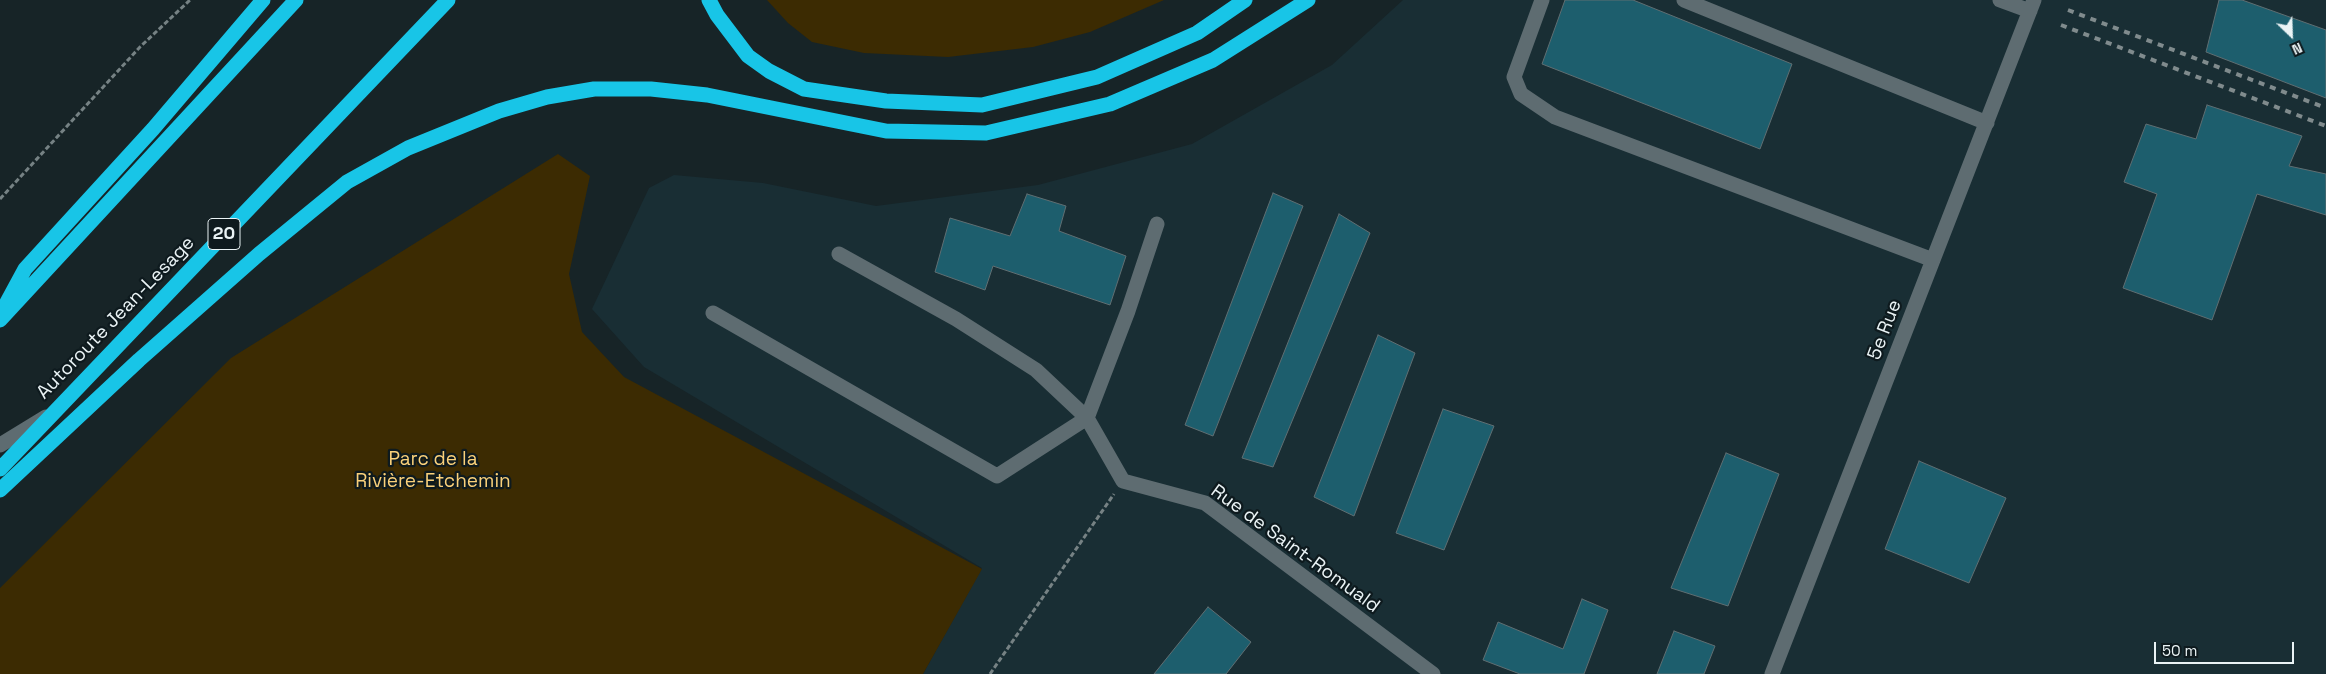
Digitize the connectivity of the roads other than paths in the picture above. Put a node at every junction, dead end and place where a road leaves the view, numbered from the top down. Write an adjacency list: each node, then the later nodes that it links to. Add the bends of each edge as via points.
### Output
1 (263, 0): 16 (highway, via 153,129 25,269)
2 (296, 0): 17 (highway)
3 (448, 0): 18 (highway, Autoroute Jean-Lesage / 20)
4 (709, 0): 5 (highway, via 731,36 748,56 804,89 886,101 982,105 1097,78 1197,32)
5 (1245, 0)
6 (1308, 0): 22 (highway, via 1213,60 1110,104 986,133 886,131 706,94 651,89 594,89 547,97 499,111 408,148 347,182 146,354)
7 (1542, 0): 14 (street, via 1514,77 1521,94 1554,117)
8 (1684, 0): 11 (street)
9 (2000, 0): 10 (street)
10 (2032, 6): 11 (street, 5e Rue)
11 (1986, 123): 14 (street, 5e Rue)
12 (1157, 224): 19 (street)
13 (838, 254): 19 (street, via 956,319 1036,370)
14 (1933, 260): 24 (street, 5e Rue)
15 (713, 313): 19 (street, via 998,476)
16 (0, 315)
17 (0, 320)
18 (54, 412): 20 (street); 21 (highway, Autoroute Jean-Lesage / 20)
19 (1087, 418): 23 (street, Rue de Saint-Romuald, via 1122,481 1205,504)
20 (0, 445)
21 (0, 469)
22 (0, 490)
23 (1433, 674)
24 (1772, 674)

